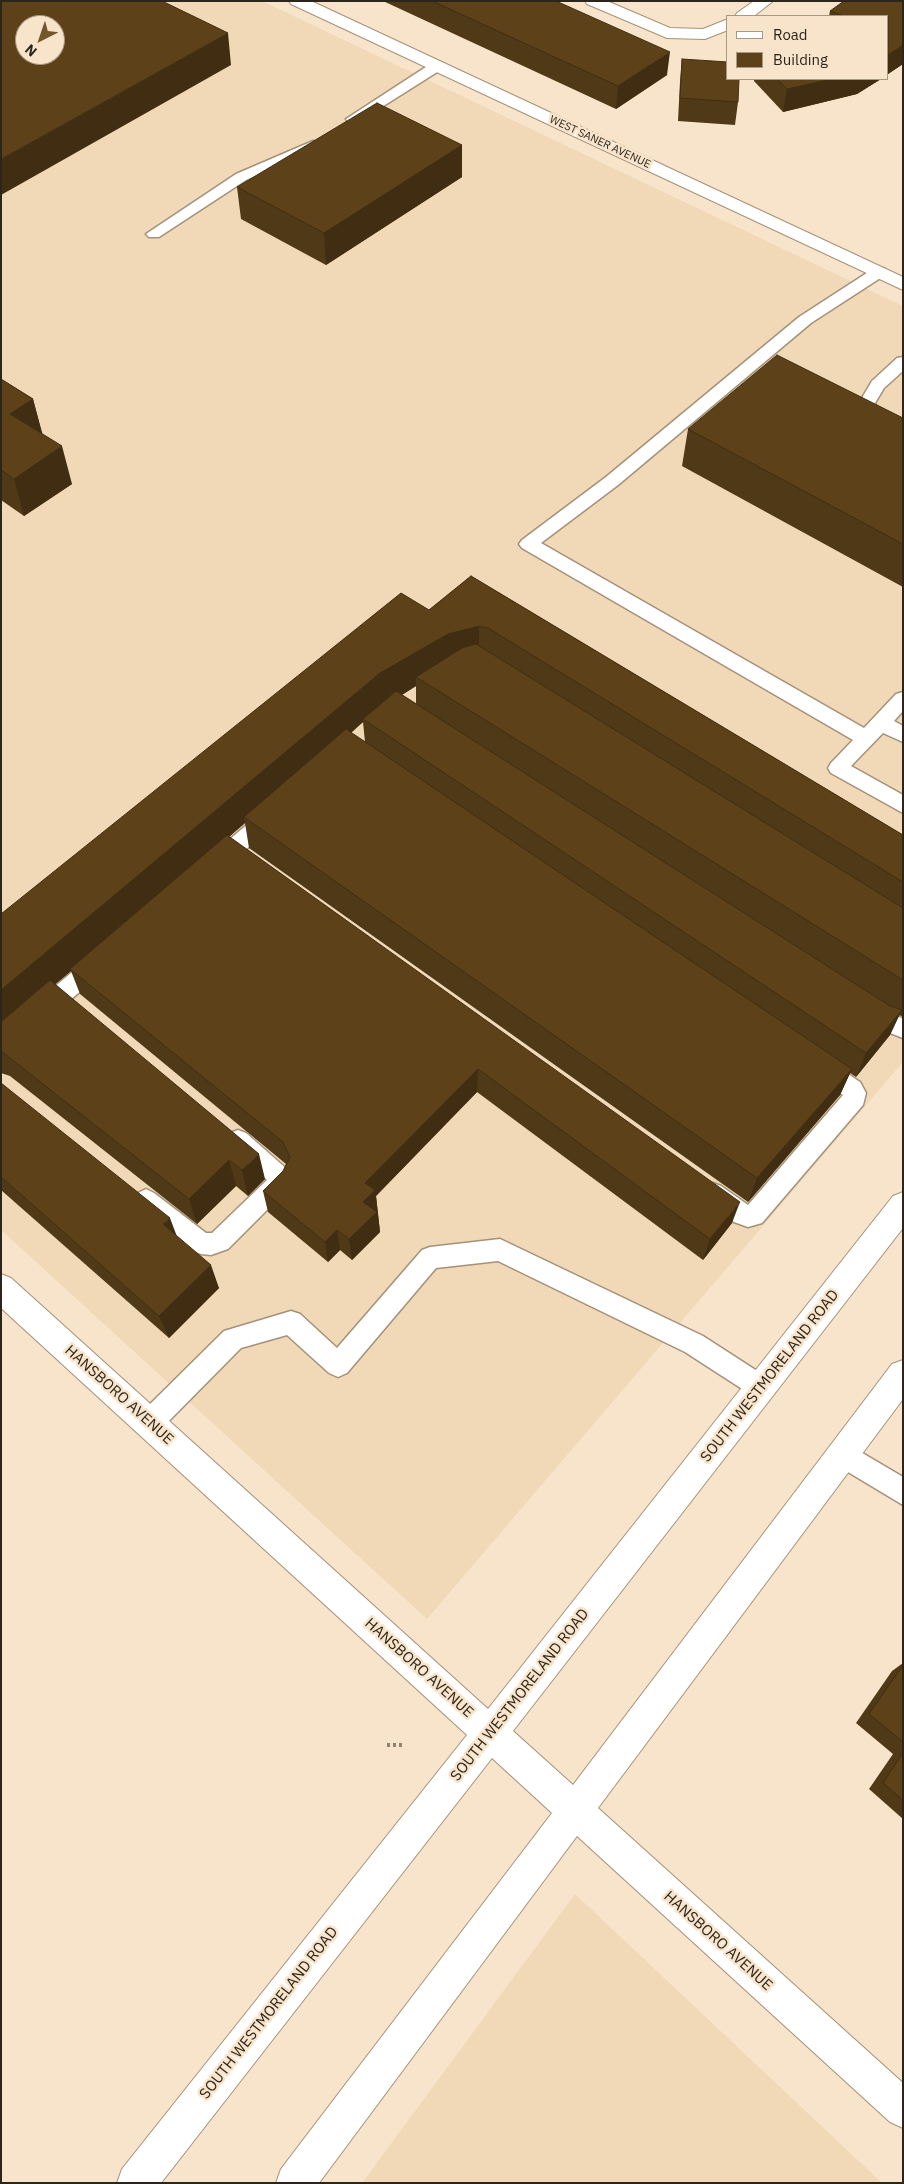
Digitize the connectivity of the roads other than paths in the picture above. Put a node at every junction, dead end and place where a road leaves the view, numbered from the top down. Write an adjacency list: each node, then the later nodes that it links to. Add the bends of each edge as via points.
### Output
1 (297, 1): 6 (street, WEST SANER AVENUE)
2 (593, 1): 5 (street, via 667,33 705,34)
3 (765, 1): 4 (street)
4 (744, 15)
5 (726, 25)
6 (437, 66): 7 (lane); 10 (street, WEST SANER AVENUE)
7 (339, 128)
8 (323, 138): 9 (lane, via 308,148 240,177)
9 (154, 234)
10 (879, 272): 11 (street, WEST SANER AVENUE); 17 (lane, via 805,320 612,481 528,544)
11 (903, 284)
12 (903, 362): 13 (lane, via 878,385 868,403 875,426 887,438)
13 (903, 445)
14 (903, 699): 15 (lane)
15 (880, 722): 16 (lane); 17 (lane)
16 (903, 735)
17 (866, 738): 19 (lane, via 838,768)
18 (283, 805): 20 (lane, via 240,854)
19 (903, 805)
20 (202, 874)
21 (114, 950): 24 (lane, via 69,1000)
22 (855, 1001): 23 (lane)
23 (903, 1028)
24 (1, 1046)
25 (802, 1055): 27 (lane, via 852,1089 855,1098 754,1215 742,1214)
26 (219, 1124): 28 (lane, via 281,1178 220,1241 201,1243)
27 (694, 1179)
28 (132, 1188)
29 (903, 1205): 32 (street, SOUTH WESTMORELAND ROAD)
30 (1, 1288): 33 (street, HANSBORO AVENUE)
31 (903, 1374): 34 (street)
32 (762, 1388): 33 (lane, via 694,1344 500,1250 430,1258 338,1365 291,1322 233,1339); 36 (street, SOUTH WESTMORELAND ROAD)
33 (150, 1423): 36 (street, HANSBORO AVENUE)
34 (842, 1454): 35 (lane); 37 (street)
35 (903, 1492)
36 (490, 1733): 37 (street, HANSBORO AVENUE); 39 (street, SOUTH WESTMORELAND ROAD)
37 (574, 1810): 38 (street, HANSBORO AVENUE); 40 (street)
38 (903, 2109)
39 (136, 2183)
40 (295, 2183)

